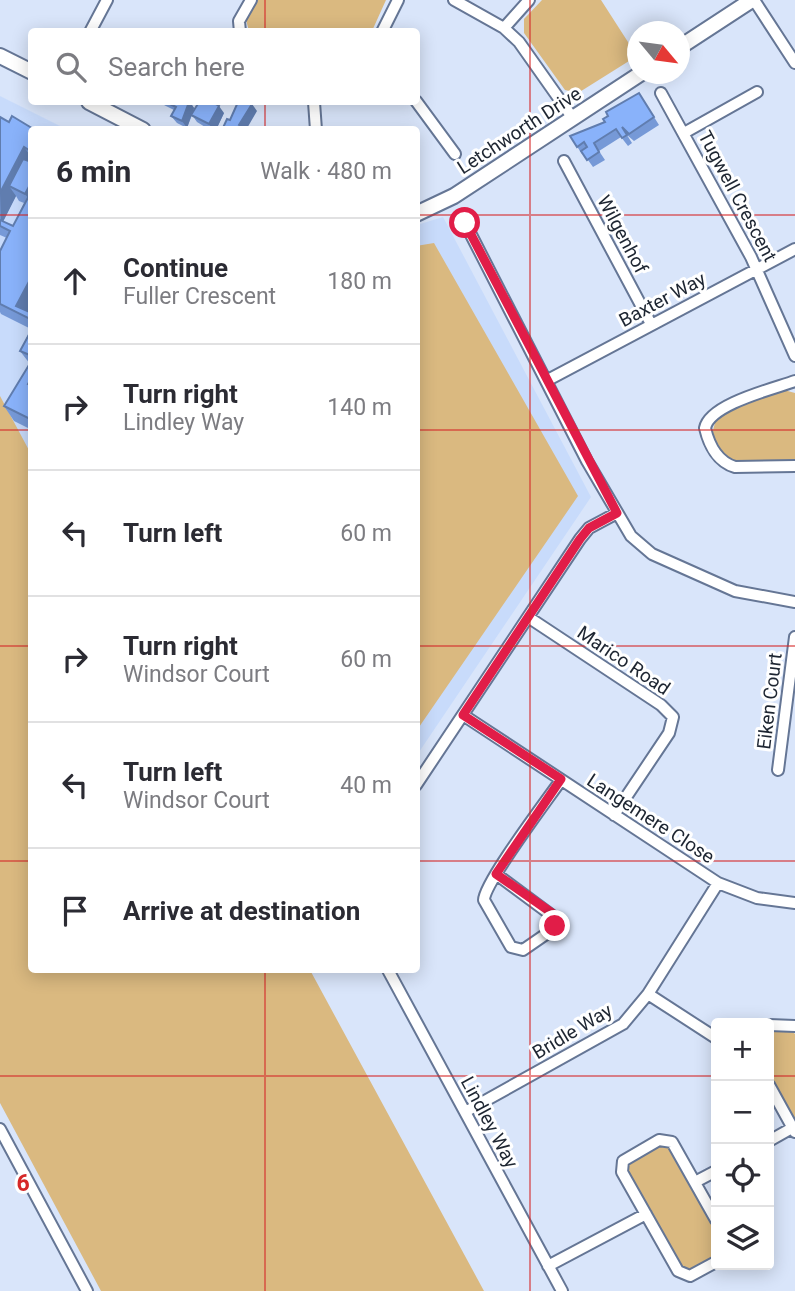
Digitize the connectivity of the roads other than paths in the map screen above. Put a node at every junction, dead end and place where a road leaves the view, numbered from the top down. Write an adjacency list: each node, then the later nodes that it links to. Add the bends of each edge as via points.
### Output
1 (107, 0): 7 (street)
2 (251, 0): 8 (street)
3 (398, 0): 9 (street)
4 (454, 0): 10 (street)
5 (529, 0): 10 (street)
6 (753, 0): 11 (street); 13 (street)
7 (92, 28)
8 (240, 28)
9 (384, 28)
10 (504, 28): 21 (street, via 528,51)
11 (690, 41)
12 (1, 59): 14 (street)
13 (795, 63)
14 (28, 70)
15 (627, 82): 21 (street, Letchworth Drive)
16 (757, 92): 24 (street)
17 (661, 93): 24 (street, Tugwell Crescent)
18 (95, 105): 22 (street)
19 (314, 105): 23 (street)
20 (419, 105): 25 (street)
21 (572, 117): 27 (street, Letchworth Drive, via 454,196)
22 (135, 126)
23 (316, 126)
24 (684, 133): 30 (street, Tugwell Crescent)
25 (455, 154)
26 (564, 161): 31 (street, Wilgenhof)
27 (420, 212)
28 (465, 223): 33 (street)
29 (795, 249): 30 (street, Baxter Way)
30 (756, 268): 31 (street, Baxter Way); 32 (street, Tugwell Crescent)
31 (651, 324): 33 (street, Baxter Way)
32 (795, 356)
33 (546, 381): 36 (street)
34 (795, 381): 35 (street, via 710,416 705,428 720,460 727,464)
35 (795, 466)
36 (617, 513): 37 (street, via 631,536 652,554 735,591); 38 (street, via 589,528)
37 (795, 602)
38 (528, 617): 40 (street); 44 (street, Marico Road, via 673,717 669,733)
39 (795, 637): 41 (street, Eiken Court)
40 (463, 715): 42 (street); 43 (street, Langemere Close)
41 (778, 769)
42 (420, 779)
43 (561, 779): 44 (street, Langemere Close); 45 (street)
44 (614, 815): 46 (street, Langemere Close)
45 (496, 874): 45 (street, via 484,900 511,947 523,950 552,930 554,916)
46 (718, 883): 47 (street, Langemere Close, via 757,898); 49 (street, Bridle Way)
47 (795, 903)
48 (390, 973): 54 (street, Lindley Way)
49 (648, 994): 52 (street); 54 (street, Bridle Way, via 623,1024 608,1034)
50 (774, 1025): 51 (street)
51 (795, 1026)
52 (711, 1035)
53 (774, 1094): 56 (street)
54 (465, 1112): 63 (street, Lindley Way)
55 (0, 1129): 64 (street)
56 (794, 1130): 57 (street)
57 (774, 1139)
58 (711, 1174): 59 (street)
59 (695, 1182): 60 (street); 61 (street, via 668,1140 659,1140 626,1158 622,1172)
60 (711, 1211)
61 (646, 1214): 62 (street, via 682,1275 693,1275); 63 (street)
62 (711, 1265)
63 (548, 1266): 65 (street, Lindley Way)
64 (87, 1291)
65 (562, 1291)

